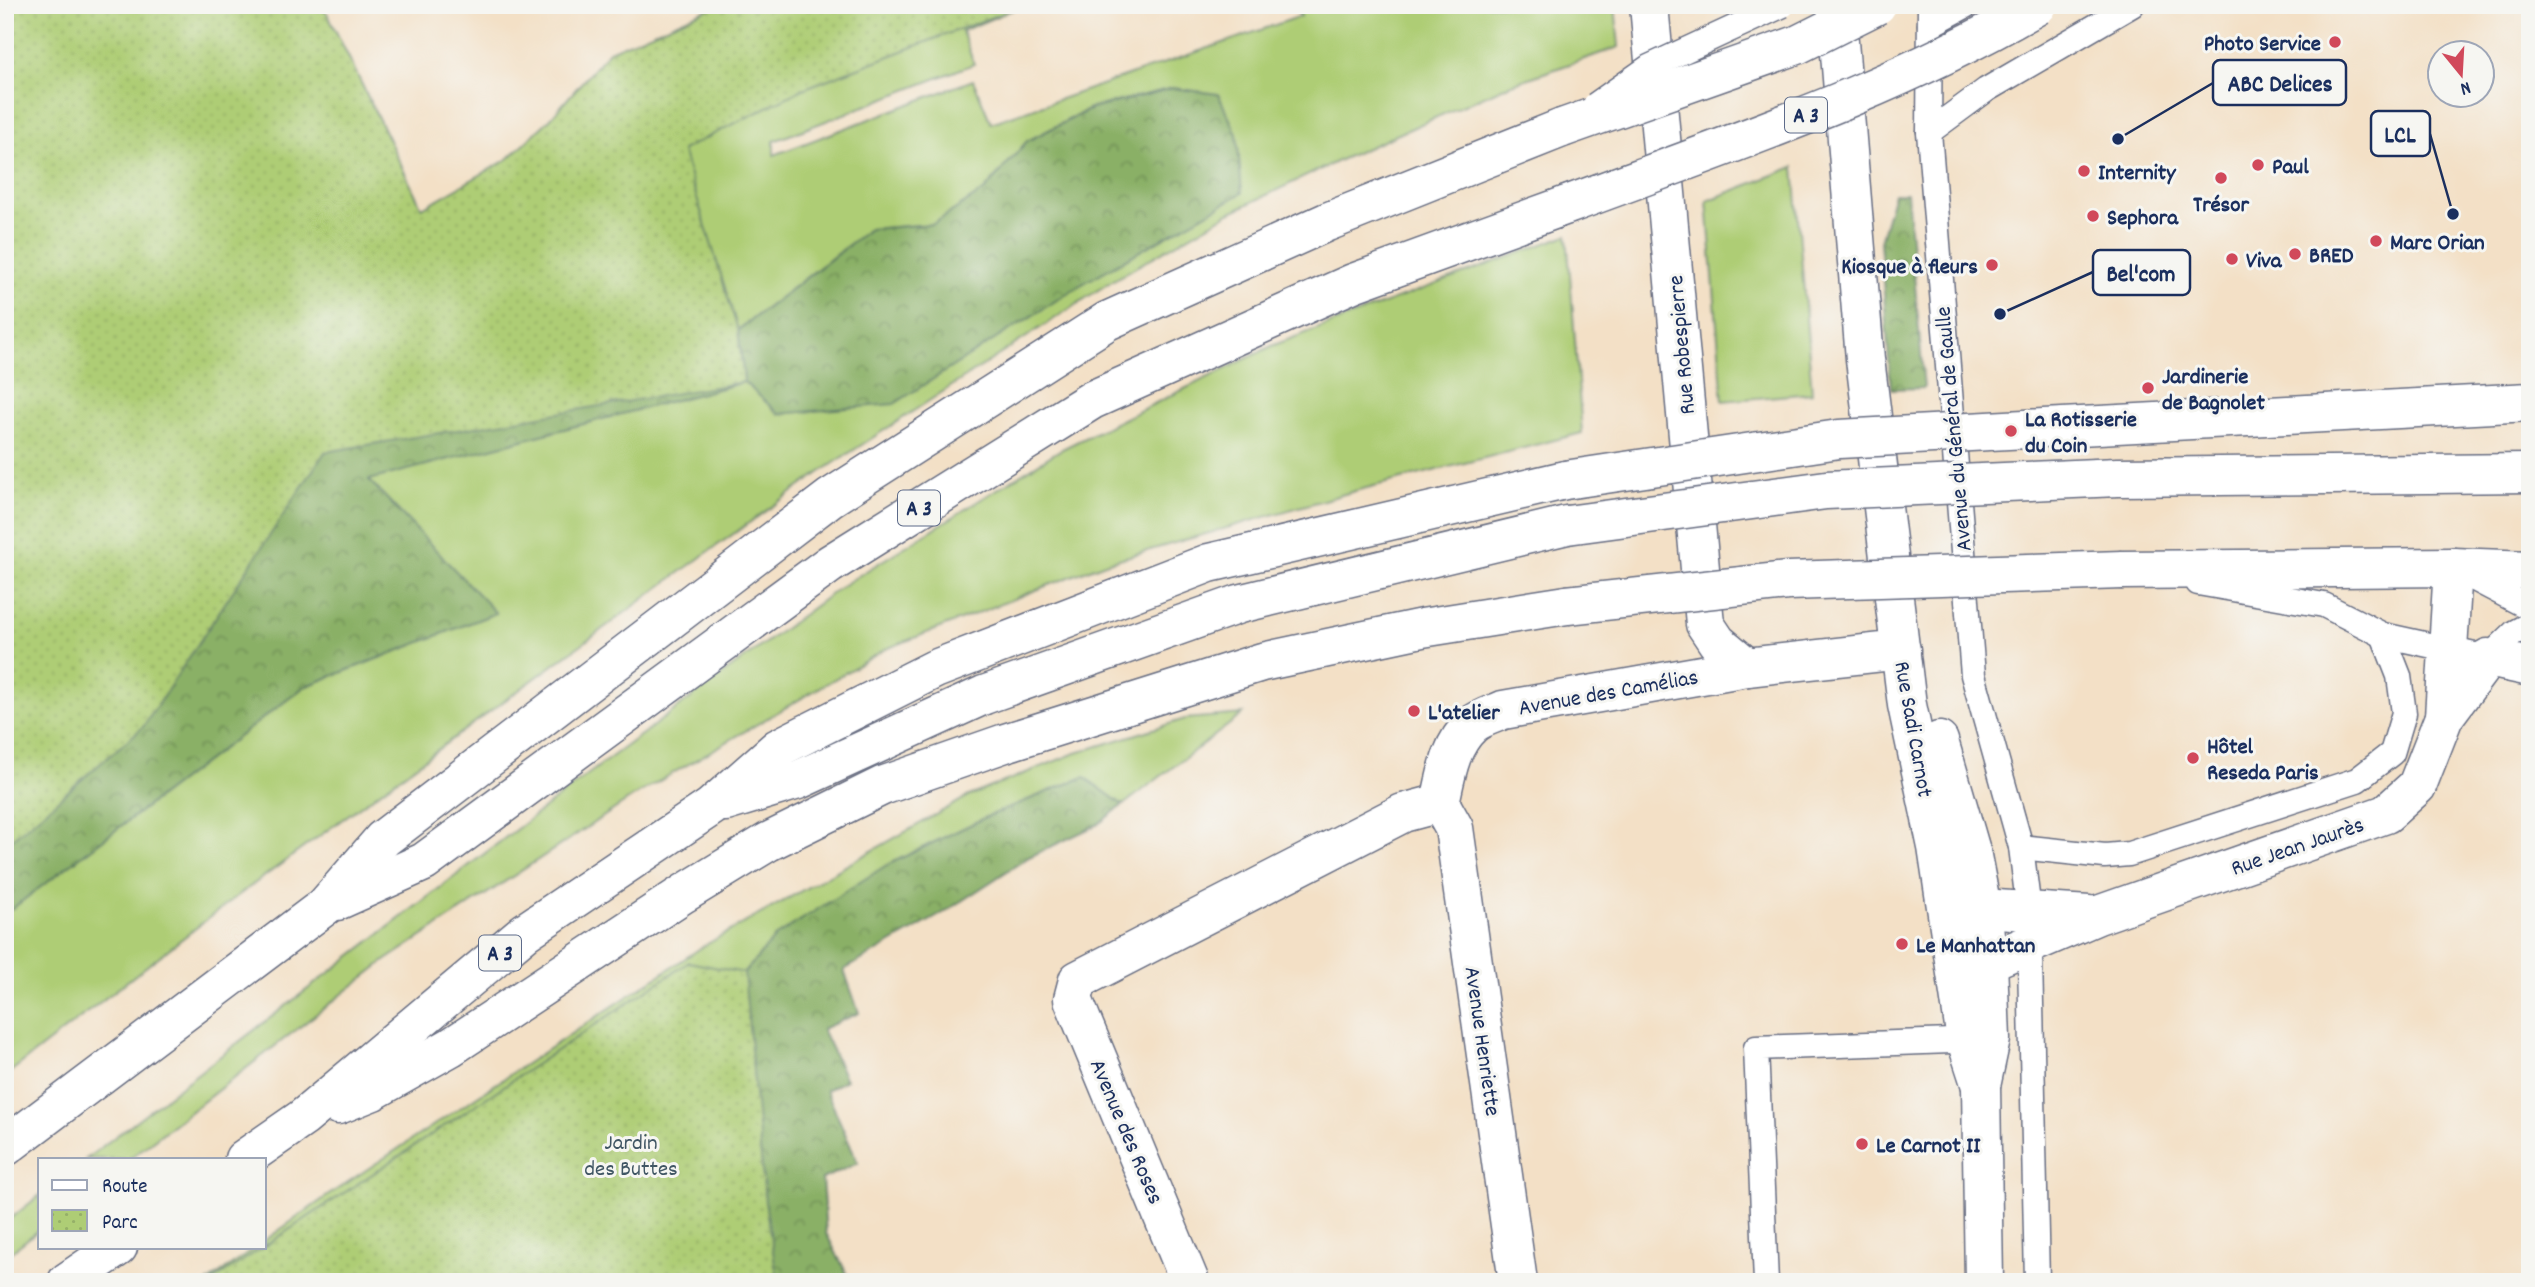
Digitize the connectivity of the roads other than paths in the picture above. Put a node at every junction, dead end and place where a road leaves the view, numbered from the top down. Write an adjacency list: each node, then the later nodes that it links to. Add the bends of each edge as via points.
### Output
1 (1649, 5): 22 (main road, Rue Robespierre, via 1706,624 1717,642)
2 (1783, 5): 9 (lane, bridge, via 1649,67)
3 (1836, 5): 19 (main road, via 1865,359)
4 (1877, 5): 9 (main road, bridge, via 1797,45)
5 (1967, 5): 8 (lane)
6 (2038, 5): 29 (main road, A 3, bridge, via 1979,39 1819,110 1353,283 1092,400 830,564 424,862)
7 (2132, 5): 10 (lane, via 1986,90)
8 (1930, 15): 10 (lane, Avenue du Général de Gaulle)
9 (1562, 128): 29 (main road, via 1327,222 1107,321 831,498 383,839)
10 (1929, 132): 28 (lane, Avenue du Général de Gaulle, via 1973,675)
11 (2530, 402): 26 (main road, A 3, bridge, via 1839,439 1565,480 1197,568 934,669 778,748)
12 (2530, 473): 26 (main road, bridge, via 2118,477 1826,490 1567,525 1239,604 984,695 798,780)
13 (2454, 568): 14 (main road); 15 (main road); 16 (lane); 20 (main road, Rue Jean Jaurès)
14 (2122, 570): 18 (lane, via 2324,605); 34 (main road, bridge, via 1788,581 1567,605 1422,628 1262,662 882,786 768,842 451,1047 373,1091)
15 (2530, 570)
16 (2530, 608)
17 (2530, 624): 21 (lane)
18 (2383, 635): 20 (lane); 28 (lane, via 2399,676 2404,713 2392,753 2357,780 2129,854 2105,856)
19 (1901, 650): 22 (main road, Avenue des Camélias); 27 (main road, Rue Sadi Carnot, via 1907,705); 30 (main road, Rue Sadi Carnot, via 1923,684)
20 (2449, 650): 21 (lane); 24 (main road, Rue Jean Jaurès)
21 (2488, 658): 23 (main road); 24 (main road, Rue Jean Jaurès)
22 (1747, 667): 25 (main road, Avenue des Camélias, via 1503,710 1473,724 1457,745)
23 (2530, 667)
24 (2444, 717): 31 (main road, Rue Jean Jaurès, via 2417,786 2386,814 2098,915)
25 (1440, 803): 39 (main road, Avenue des Roses, via 1403,813 1078,980 1073,999); 40 (main road, Avenue Henriette, via 1454,828)
26 (710, 807): 34 (main road, A 3, via 525,932)
27 (1937, 847): 30 (main road); 33 (main road, Rue Sadi Carnot)
28 (2021, 847): 31 (lane)
29 (325, 906): 35 (main road, A 3)
30 (1982, 908): 31 (main road, Rue Jean Jaurès); 32 (main road, Rue Sadi Carnot)
31 (2030, 927): 32 (main road, Rue Jean Jaurès); 43 (lane)
32 (1988, 962): 33 (main road, Rue Sadi Carnot)
33 (1979, 1040): 41 (lane, via 1756,1048); 42 (main road, Rue Sadi Carnot)
34 (303, 1118): 36 (main road, A 3)
35 (5, 1147)
36 (245, 1158)
37 (117, 1248): 38 (main road)
38 (67, 1282)
39 (1190, 1282)
40 (1518, 1282)
41 (1766, 1282)
42 (1984, 1282)
43 (2037, 1282)

